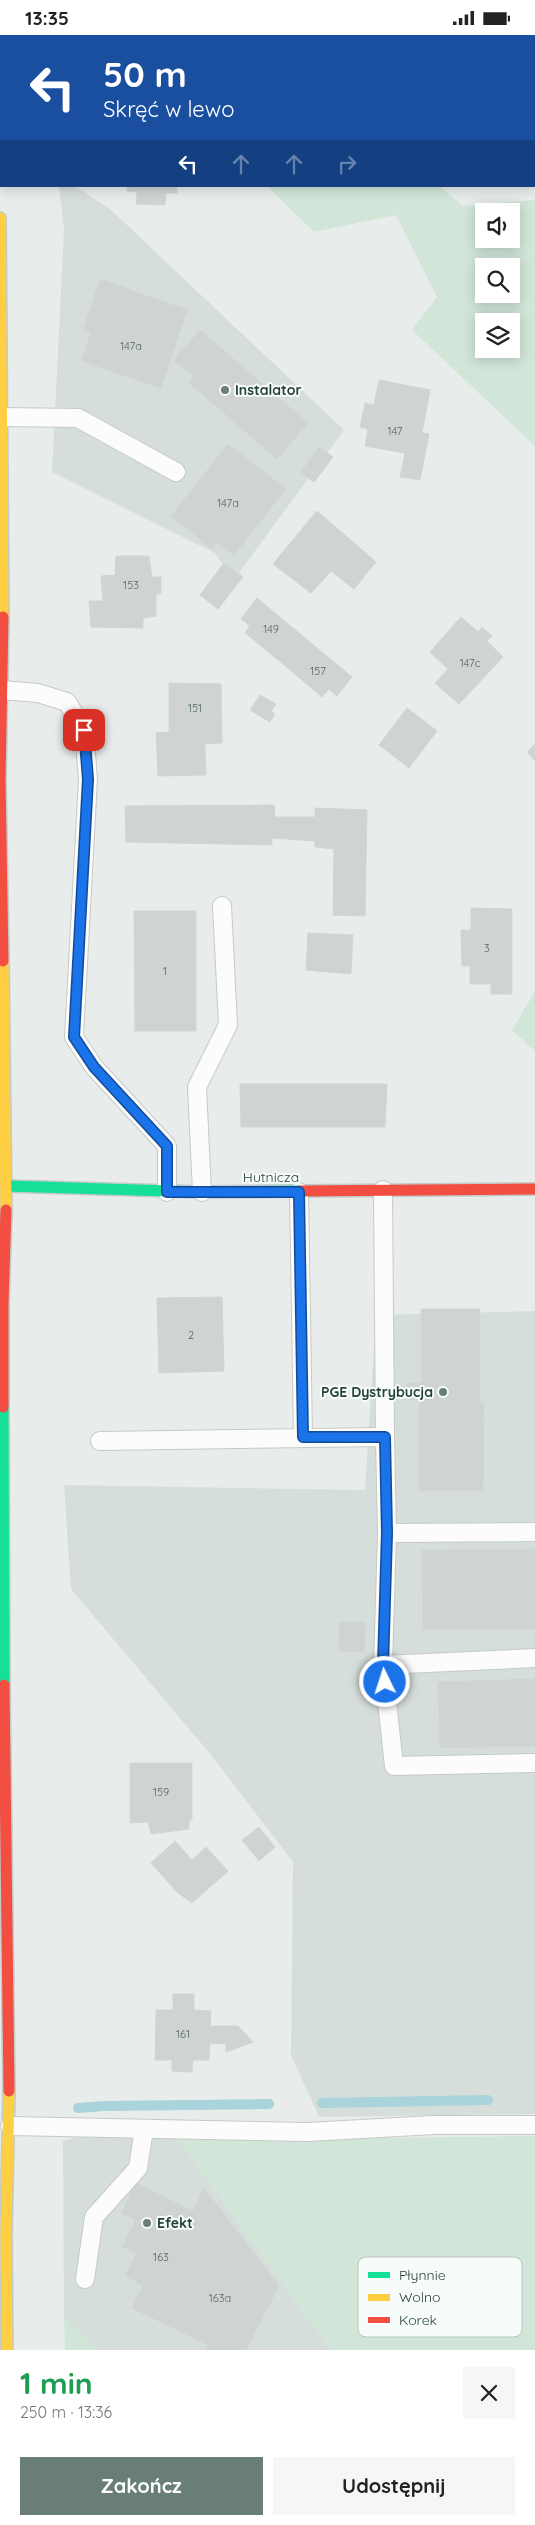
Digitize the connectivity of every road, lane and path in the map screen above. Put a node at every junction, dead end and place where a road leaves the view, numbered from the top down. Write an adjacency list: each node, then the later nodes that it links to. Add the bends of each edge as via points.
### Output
1 (0, 218): 2 (main road)
2 (0, 364): 3 (main road)
3 (2, 417): 4 (lane, via 78,418); 5 (main road)
4 (176, 472)
5 (1, 624): 6 (main road)
6 (2, 690): 8 (main road); 11 (lane, via 38,693 67,702 84,730 88,779 74,1037 94,1067 167,1146)
7 (222, 906): 12 (lane, via 228,1025 197,1087)
8 (3, 1184): 11 (main road, Hutnicza); 14 (main road)
9 (535, 1189): 10 (main road, Hutnicza)
10 (383, 1190): 13 (main road, Hutnicza); 16 (lane)
11 (167, 1192): 12 (main road, Hutnicza)
12 (202, 1192): 13 (main road, Hutnicza)
13 (299, 1192): 15 (lane)
14 (2, 1330): 24 (main road, via 4,1820)
15 (303, 1437): 16 (lane); 17 (lane)
16 (385, 1437): 19 (lane)
17 (100, 1441)
18 (535, 1531): 19 (lane)
19 (387, 1533): 21 (lane)
20 (535, 1658): 21 (lane)
21 (383, 1665): 22 (lane, via 394,1765)
22 (535, 1763)
23 (535, 2125): 25 (lane, via 434,2125 308,2132)
24 (10, 2126): 25 (lane); 27 (main road, via 6,2233)
25 (144, 2129): 26 (lane, via 138,2168 94,2217)
26 (85, 2279)
27 (7, 2350)

